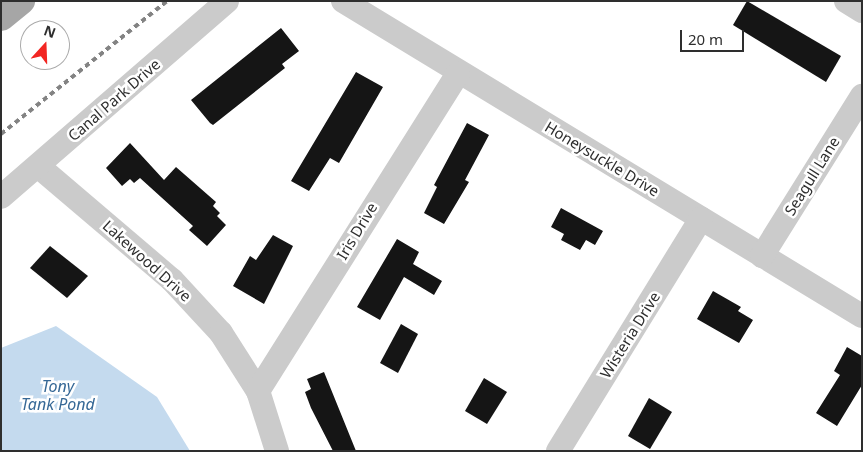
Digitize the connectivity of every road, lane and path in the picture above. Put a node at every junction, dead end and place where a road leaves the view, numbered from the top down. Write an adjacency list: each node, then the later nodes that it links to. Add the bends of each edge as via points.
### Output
1 (21, 1): 6 (main road)
2 (227, 1): 9 (street, Canal Park Drive)
3 (343, 1): 7 (street, Honeysuckle Drive)
4 (846, 1): 5 (street)
5 (862, 11)
6 (1, 17)
7 (458, 74): 11 (street, Honeysuckle Drive); 14 (street, Iris Drive)
8 (862, 96): 12 (street, Seagull Lane)
9 (38, 166): 10 (street, Canal Park Drive); 14 (street, Lakewood Drive, via 172,280 221,333)
10 (1, 197)
11 (701, 219): 12 (street, Honeysuckle Drive); 16 (street, Wisteria Drive)
12 (762, 256): 13 (street, Honeysuckle Drive)
13 (862, 316)
14 (258, 391): 15 (street, Lakewood Drive)
15 (277, 451)
16 (558, 451)

